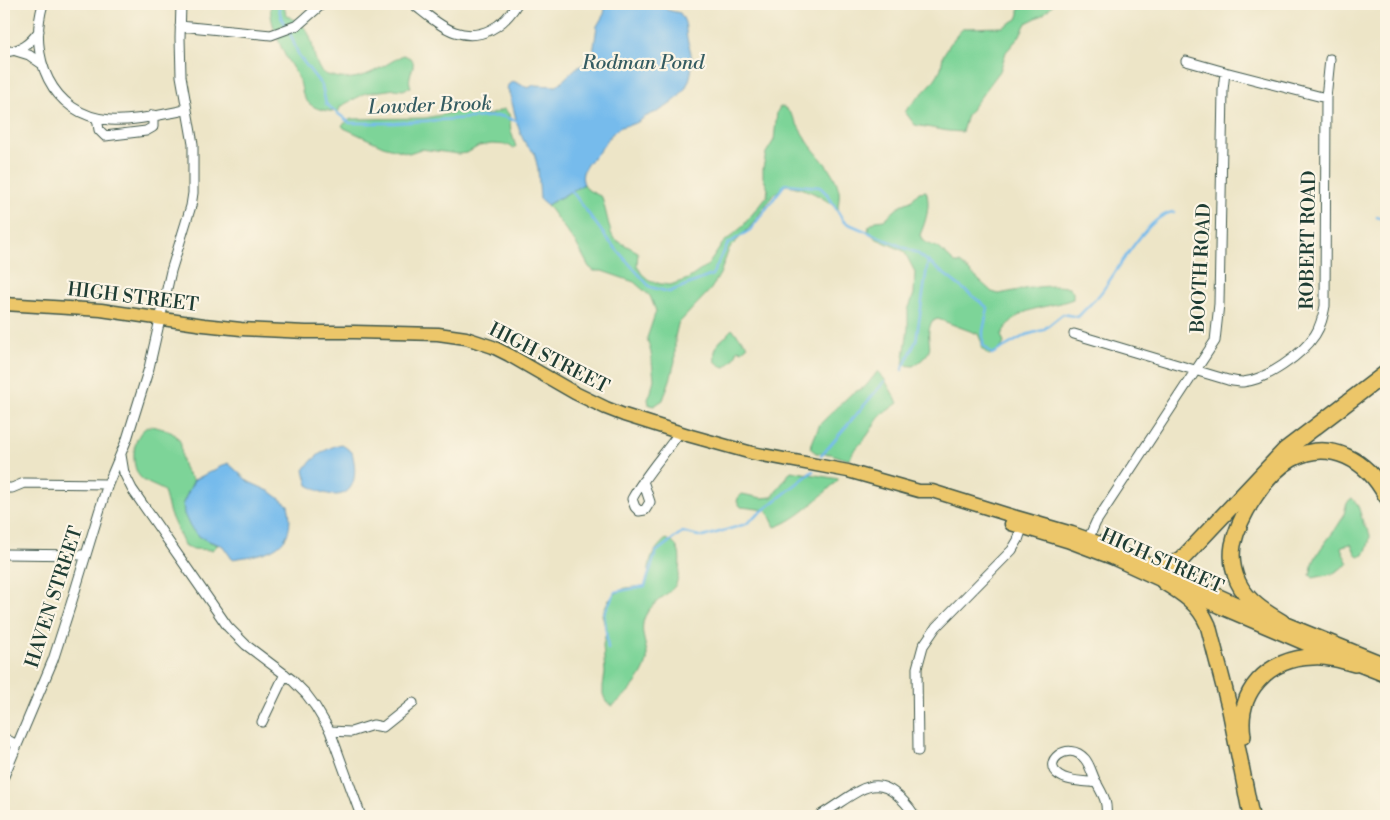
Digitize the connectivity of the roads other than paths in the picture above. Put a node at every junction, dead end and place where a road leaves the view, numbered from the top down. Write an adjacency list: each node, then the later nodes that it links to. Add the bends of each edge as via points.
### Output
1 (43, 4): 7 (street)
2 (181, 4): 6 (street, HAVEN STREET)
3 (322, 4): 6 (street, via 289,30 264,35)
4 (413, 4): 5 (street, via 454,32 468,35 486,33 510,16)
5 (517, 4)
6 (180, 26): 15 (street, HAVEN STREET)
7 (39, 31): 8 (street); 12 (street)
8 (16, 51): 9 (street); 12 (street, via 30,55)
9 (4, 52)
10 (1330, 59): 14 (street, ROBERT ROAD)
11 (1186, 60): 13 (street)
12 (42, 64): 17 (street, via 48,81 62,99 80,112)
13 (1225, 72): 14 (street); 21 (street, BOOTH ROAD, via 1222,90 1218,326 1215,340)
14 (1326, 98): 21 (street, ROBERT ROAD, via 1325,306 1322,322 1315,336 1301,350 1279,368 1257,379 1243,382)
15 (186, 110): 16 (street); 19 (street, HAVEN STREET, via 193,144 192,200)
16 (153, 115): 17 (street, via 124,120); 17 (street, via 153,127 146,131 105,136 99,130)
17 (97, 118)
18 (4, 304): 19 (main road, HIGH STREET, via 82,308)
19 (160, 319): 23 (main road, HIGH STREET, via 241,329 438,334 466,338 509,354 606,408); 24 (street, HAVEN STREET, via 149,368)
20 (1074, 334): 21 (street, ROBERT ROAD)
21 (1196, 371): 30 (street, BOOTH ROAD, via 1096,522)
22 (1386, 373): 33 (highway, via 1285,450 1182,559 1166,567)
23 (679, 433): 25 (street); 29 (main road, HIGH STREET, via 752,453 848,471 919,491 930,499)
24 (121, 455): 26 (street, HAVEN STREET); 38 (street, via 124,473 132,489 228,627)
25 (643, 481)
26 (108, 484): 27 (street, via 24,483); 32 (street, HAVEN STREET)
27 (4, 488)
28 (1386, 496): 35 (highway, via 1367,469 1352,458 1335,452 1301,455 1282,466 1269,480 1237,532 1232,551 1233,563 1245,594)
29 (1024, 524): 30 (main road, HIGH STREET); 45 (street, via 1012,550 936,627 923,646 917,668)
30 (1086, 543): 33 (main road, HIGH STREET); 34 (main road, HIGH STREET)
31 (4, 554): 32 (street)
32 (85, 555): 44 (street, HAVEN STREET, via 53,660)
33 (1152, 565): 35 (main road, HIGH STREET)
34 (1164, 582): 36 (main road, HIGH STREET); 52 (highway, via 1194,602 1208,625 1232,718)
35 (1282, 622): 37 (main road, HIGH STREET)
36 (1355, 664): 39 (main road, HIGH STREET); 53 (highway, via 1320,657 1296,659 1266,673 1251,689 1242,725)
37 (1386, 664)
38 (285, 674): 41 (street); 42 (street, via 306,694)
39 (1386, 676)
40 (413, 703): 42 (street, via 383,727 373,725 352,732)
41 (262, 722)
42 (330, 731): 48 (street)
43 (4, 738): 44 (street)
44 (16, 745): 46 (street, HAVEN STREET)
45 (918, 751)
46 (4, 776)
47 (1097, 783): 47 (street, via 1058,775 1053,760 1058,754 1068,751 1079,753 1087,760); 51 (street, via 1105,796)
48 (361, 816)
49 (819, 816): 50 (street, via 858,790 872,785 884,786 897,793)
50 (915, 816)
51 (1106, 816)
52 (1252, 816)
53 (1260, 816)

